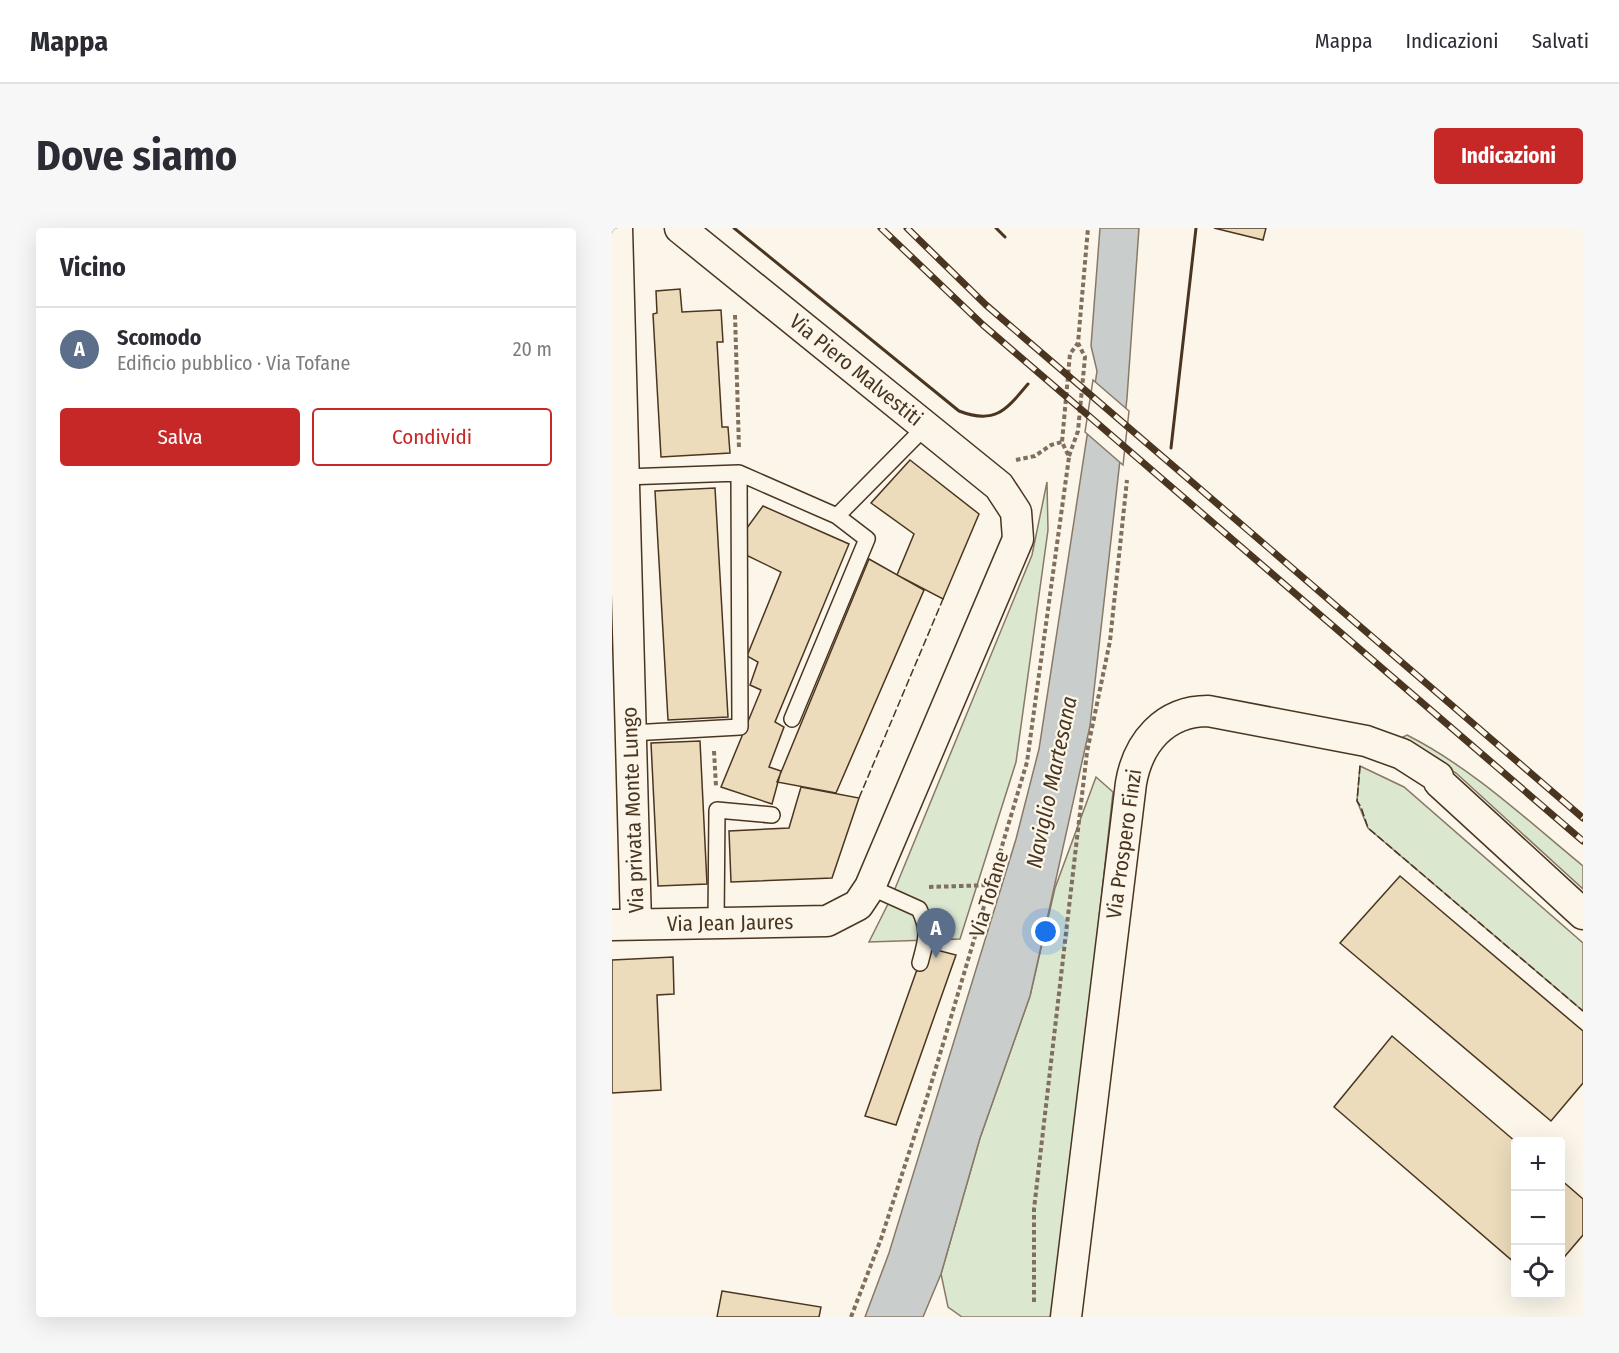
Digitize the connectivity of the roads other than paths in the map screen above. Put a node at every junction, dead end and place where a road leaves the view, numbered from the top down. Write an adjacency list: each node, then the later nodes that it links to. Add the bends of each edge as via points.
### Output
1 (617, 228): 3 (street, Via privata Monte Lungo)
2 (680, 228): 4 (street, Via Piero Malvestiti)
3 (617, 377): 6 (street, Via privata Monte Lungo)
4 (926, 426): 7 (lane); 12 (street, Via Piero Malvestiti, via 999,486 1016,512 1018,539)
5 (739, 473): 6 (lane); 7 (lane); 10 (lane, via 740,727)
6 (624, 477): 8 (street, Via privata Monte Lungo)
7 (837, 516): 9 (lane, via 867,539)
8 (619, 544): 10 (street, Via privata Monte Lungo)
9 (792, 719)
10 (631, 733): 15 (street, Via privata Monte Lungo)
11 (772, 815): 14 (lane, via 717,810)
12 (870, 887): 14 (street, Via Jean Jaures, via 858,905 827,921); 16 (lane, via 919,909 926,923)
13 (1583, 914): 17 (street, Via Prospero Finzi, via 1438,777 1402,754 1366,741 1219,713 1187,713 1162,726 1143,746 1133,770)
14 (716, 923): 15 (street, Via Jean Jaures)
15 (624, 925)
16 (920, 963)
17 (1066, 1317)

